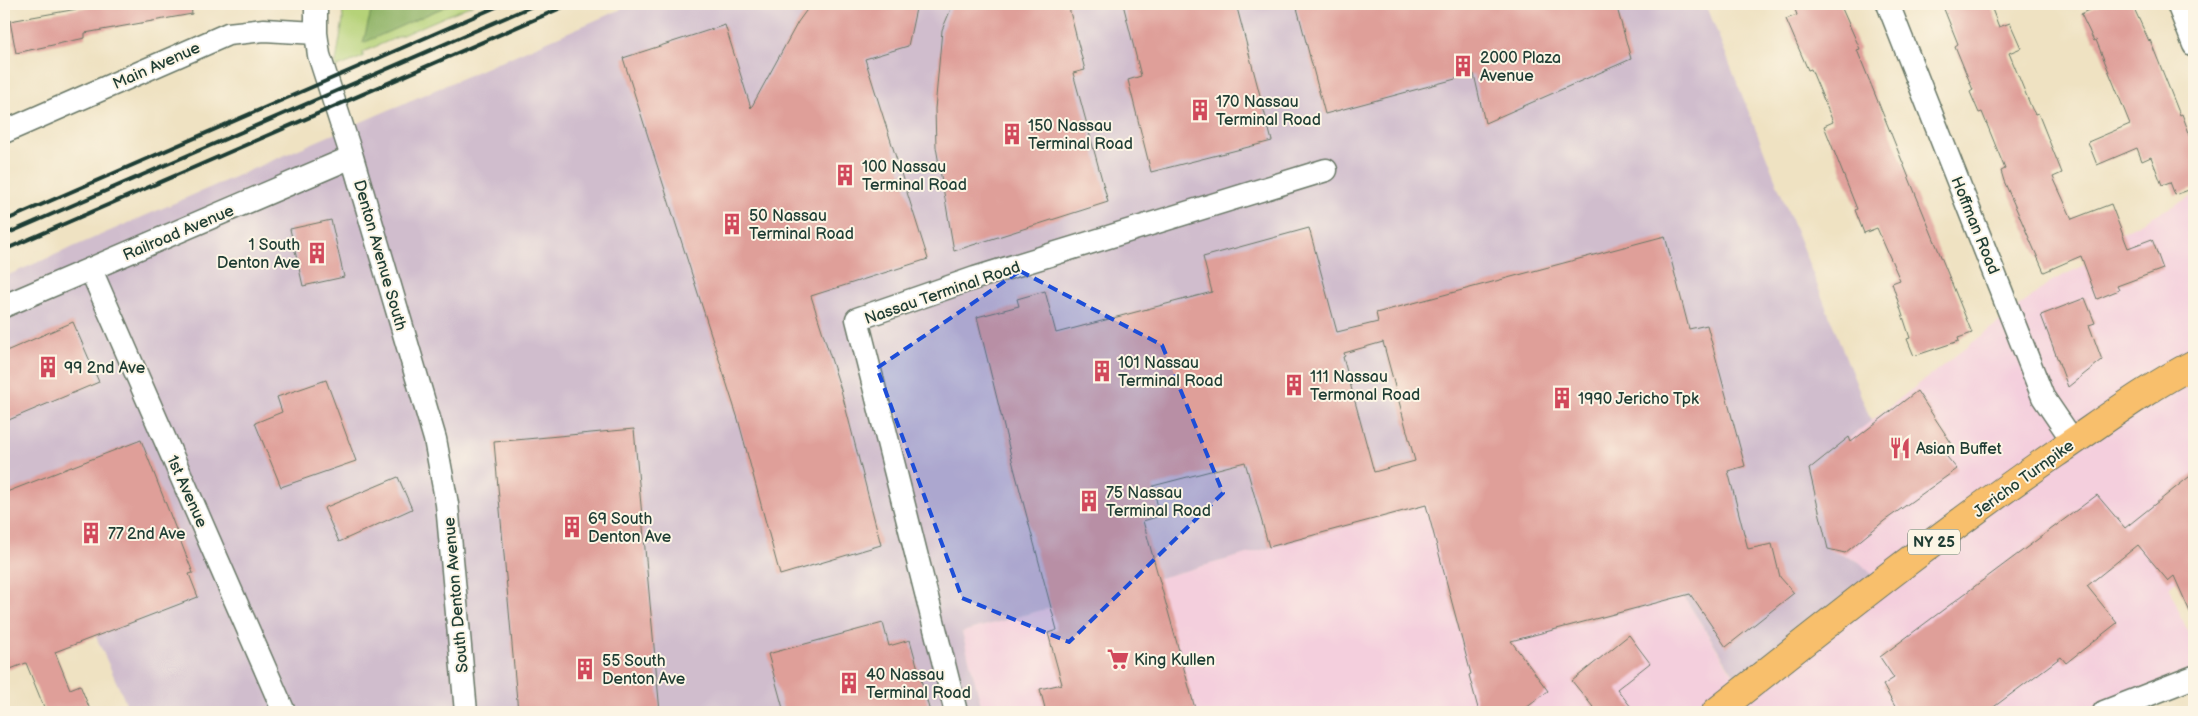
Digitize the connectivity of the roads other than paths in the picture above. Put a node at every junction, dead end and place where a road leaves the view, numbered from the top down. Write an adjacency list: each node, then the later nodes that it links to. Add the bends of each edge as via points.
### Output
1 (316, 4): 4 (street, Denton Avenue South)
2 (1888, 4): 12 (street, Hoffman Road, via 2044,397)
3 (2178, 4): 5 (street)
4 (316, 33): 6 (street, Main Avenue, via 264,30 228,34); 7 (street, Denton Avenue South)
5 (2194, 46)
6 (4, 132)
7 (352, 157): 9 (street, Railroad Avenue); 13 (street, Denton Avenue South, via 430,419)
8 (1326, 170): 17 (street, Nassau Terminal Road, via 976,278 857,319)
9 (91, 270): 10 (street, Railroad Avenue); 15 (street, 1st Avenue)
10 (4, 306)
11 (2194, 364): 12 (main road, Jericho Turnpike / NY 25)
12 (2074, 441): 18 (main road, Jericho Turnpike / NY 25, via 1880,582)
13 (442, 479): 16 (street, South Denton Avenue)
14 (2194, 677): 19 (street)
15 (284, 712)
16 (466, 712)
17 (956, 712)
18 (1716, 712)
19 (2104, 712)

